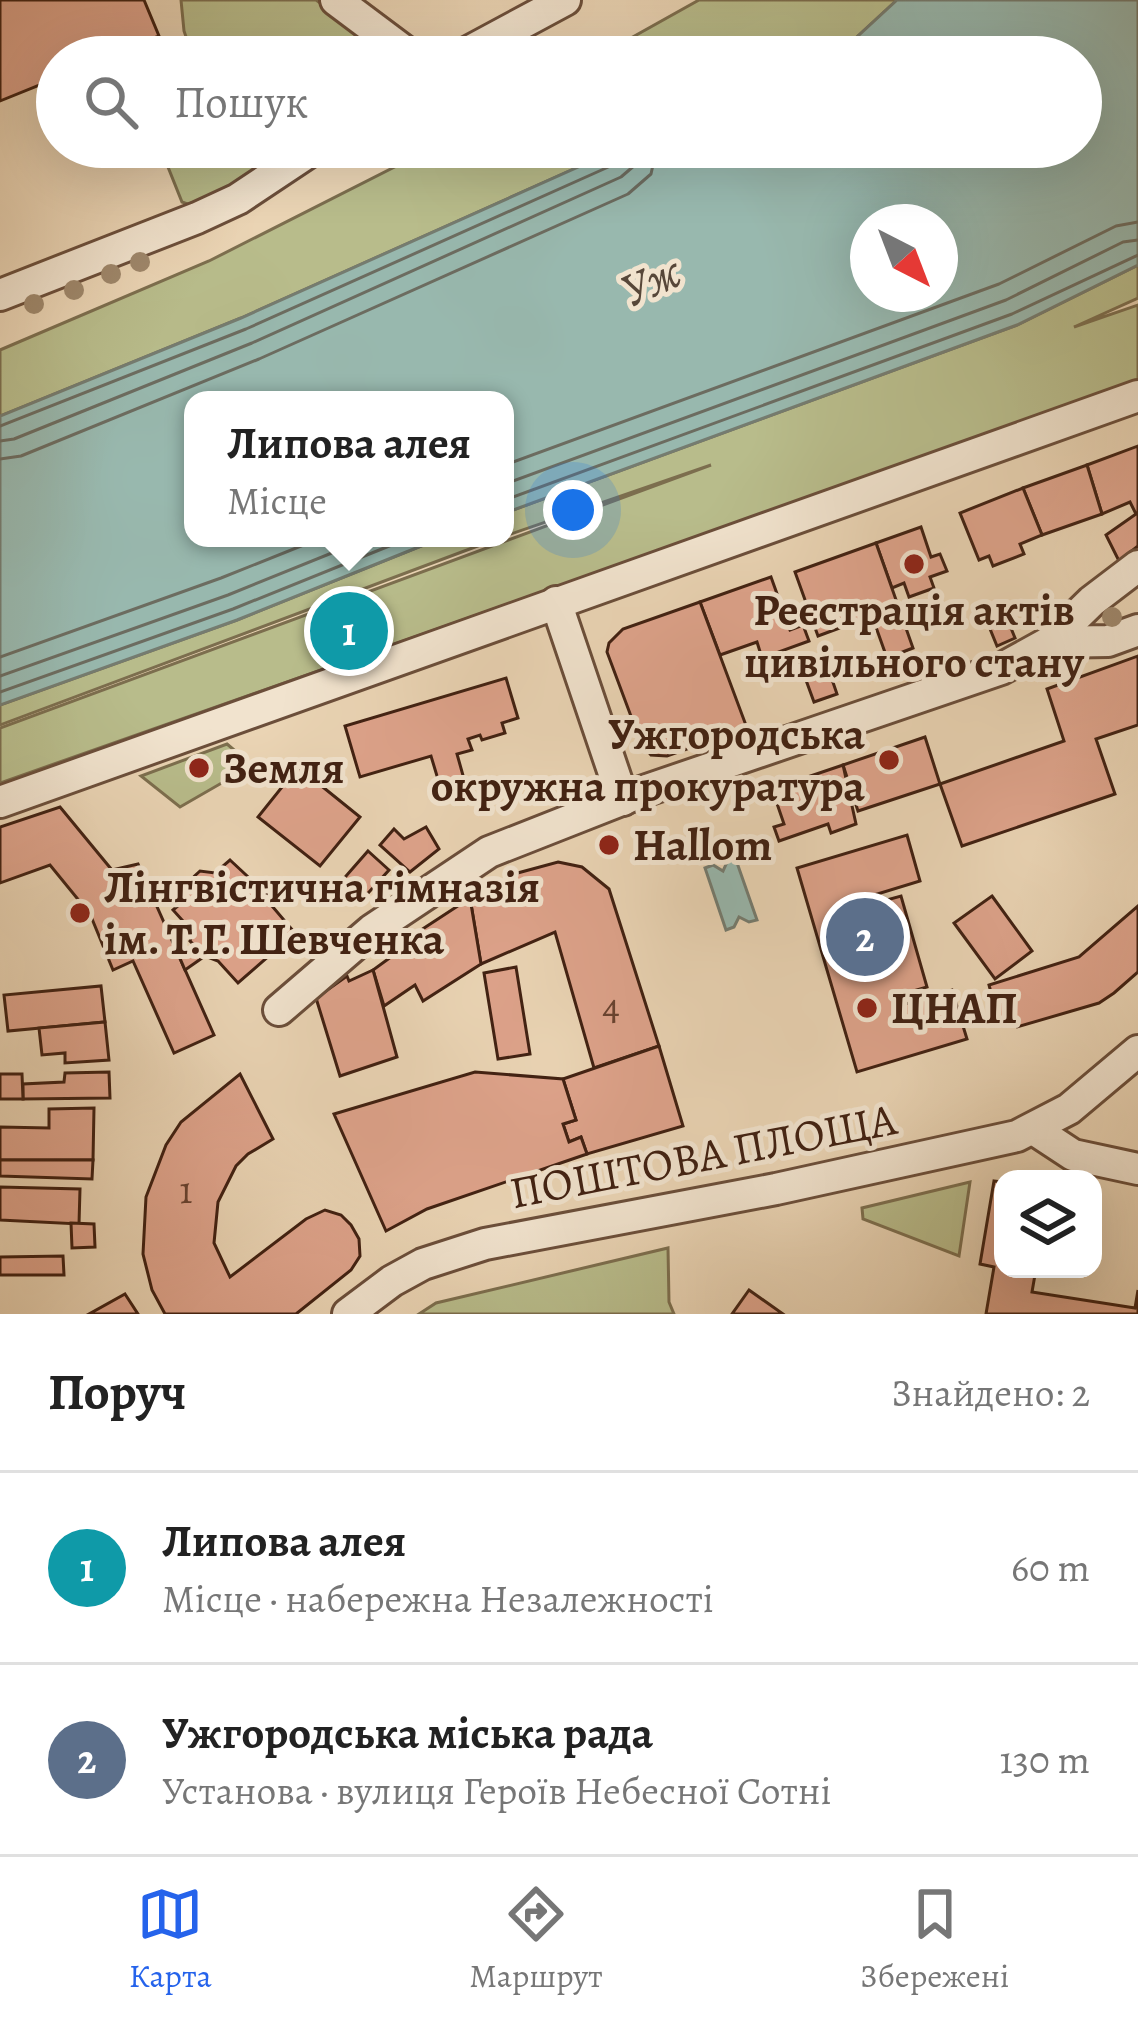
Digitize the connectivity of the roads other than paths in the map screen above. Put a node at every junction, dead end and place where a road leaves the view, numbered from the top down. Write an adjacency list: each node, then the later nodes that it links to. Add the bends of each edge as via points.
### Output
1 (336, 0): 3 (street)
2 (565, 0): 4 (street)
3 (384, 36)
4 (498, 36)
5 (284, 168): 6 (street, via 197,218)
6 (0, 295)
7 (1138, 396): 9 (street)
8 (1138, 566): 11 (street)
9 (556, 602): 12 (street); 13 (street)
10 (1138, 630): 11 (street)
11 (1050, 642): 12 (street, via 1001,668)
12 (623, 800): 14 (street, via 489,852 372,930)
13 (0, 802)
14 (279, 1010)
15 (1138, 1051): 16 (street, ПОШТОВА ПЛОЩА)
16 (1035, 1130): 17 (street, via 1073,1155); 18 (street, ПОШТОВА ПЛОЩА, via 485,1244 423,1264)
17 (1138, 1169)
18 (348, 1314)

